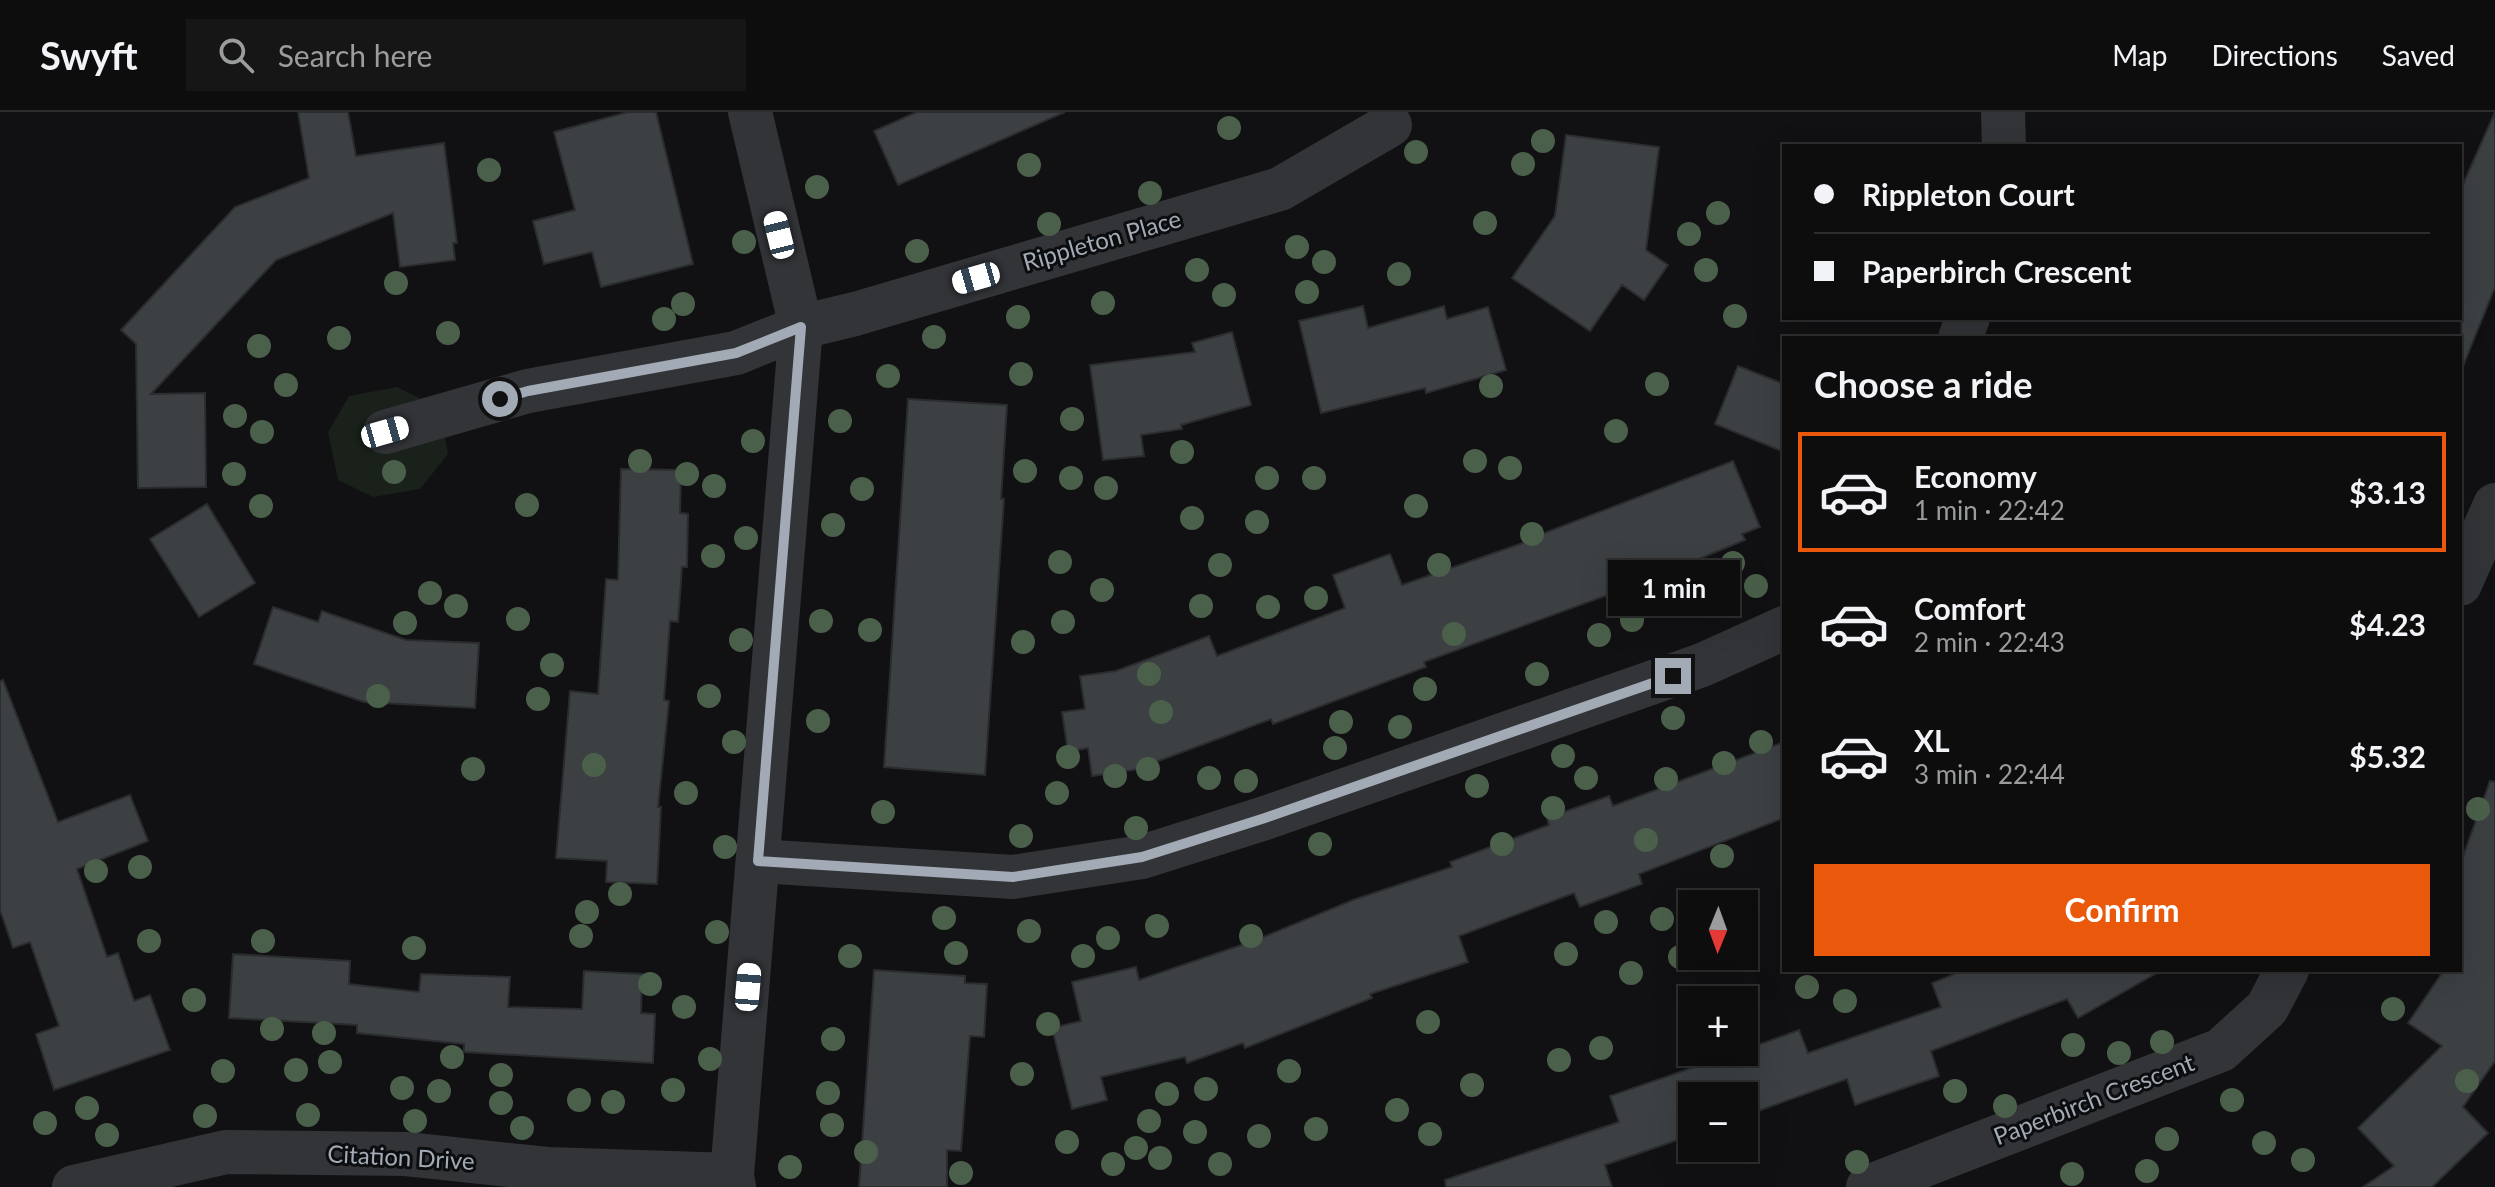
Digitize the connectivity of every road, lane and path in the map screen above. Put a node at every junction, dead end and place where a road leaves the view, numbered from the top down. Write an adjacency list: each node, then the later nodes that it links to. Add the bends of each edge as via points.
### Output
1 (750, 112): 5 (street)
2 (2003, 112): 4 (street)
3 (1390, 125): 5 (street, Rippleton Place, via 1280,189)
4 (2004, 144)
5 (801, 327): 6 (street, Rippleton Place, via 736,353 528,391); 10 (street)
6 (385, 432)
7 (2495, 505): 8 (street)
8 (2462, 579)
9 (1782, 629): 10 (street, via 1702,665 1142,857 1013,877)
10 (758, 861): 12 (street)
11 (2286, 972): 14 (street, Paperbirch Crescent, via 2267,1008 2221,1050)
12 (733, 1181): 13 (street, Citation Drive, via 406,1154 226,1152)
13 (74, 1187)
14 (1868, 1187)

